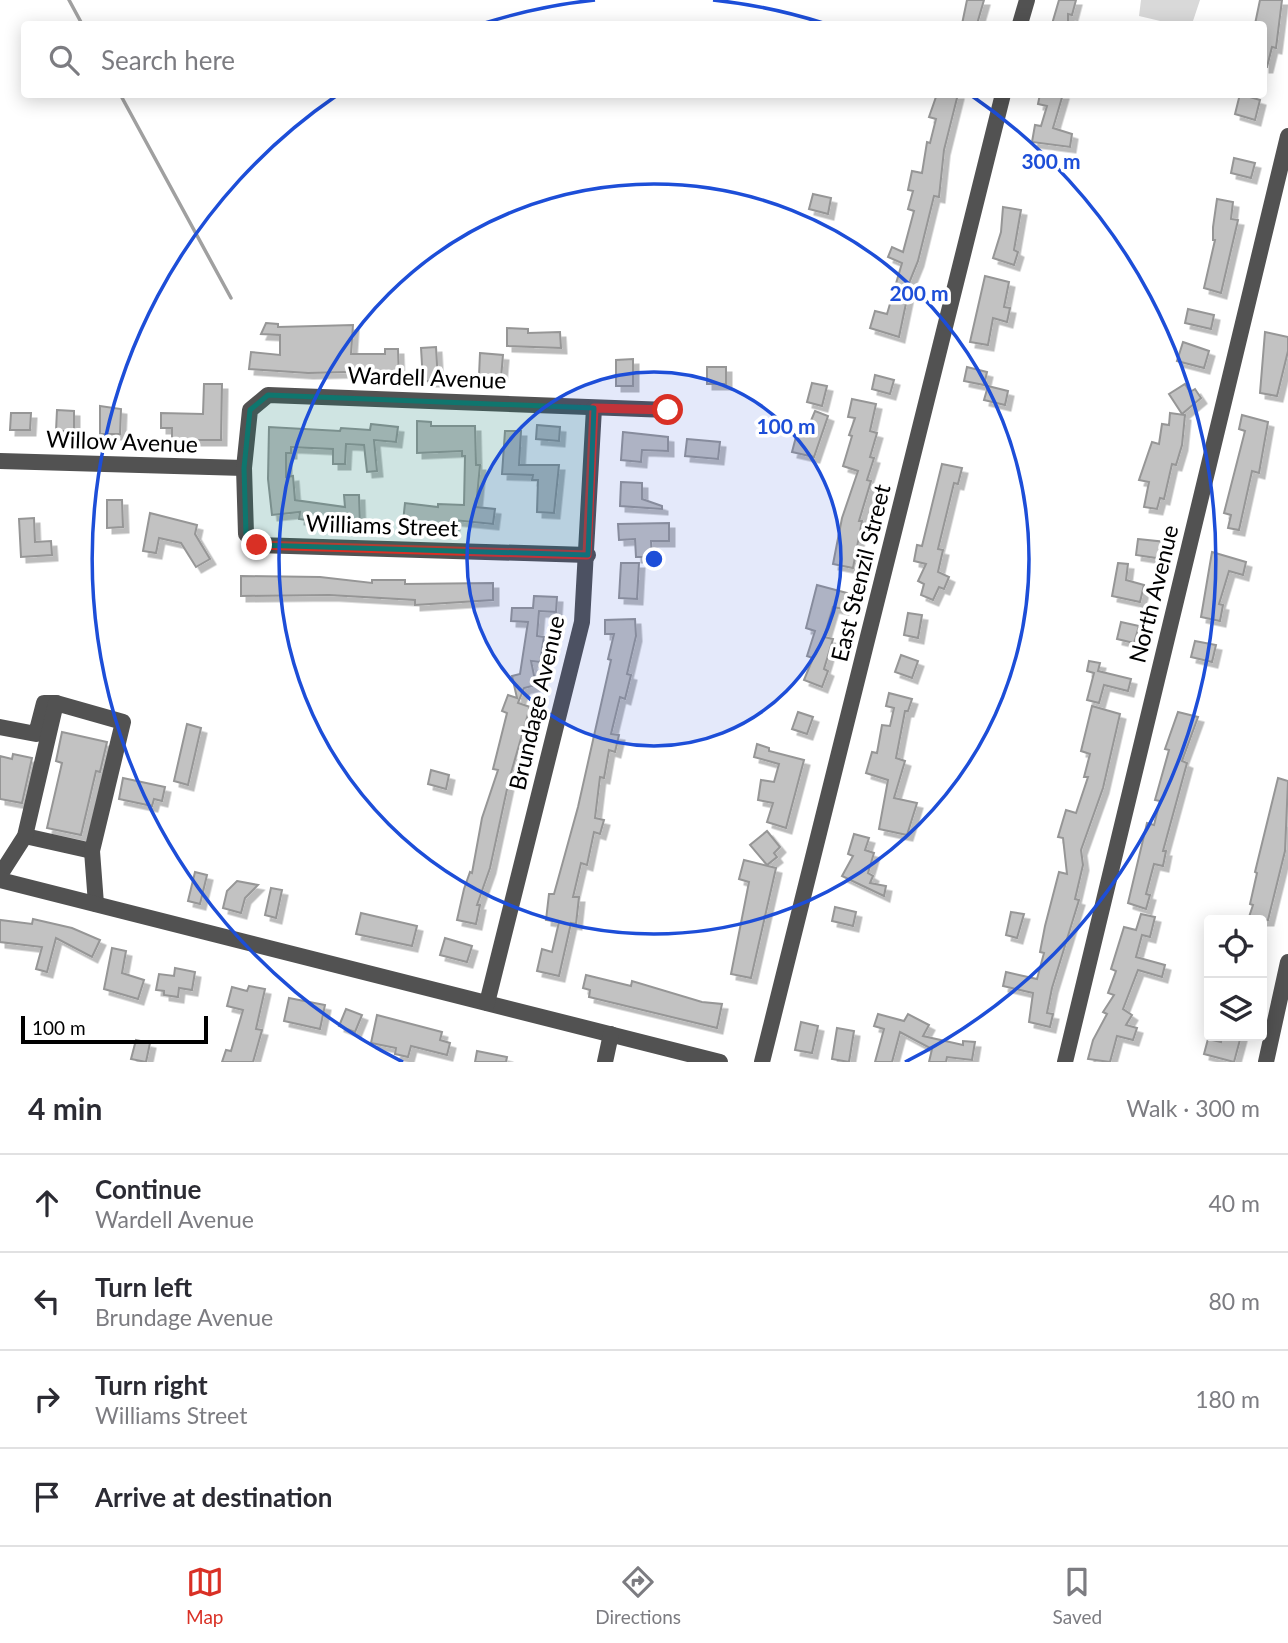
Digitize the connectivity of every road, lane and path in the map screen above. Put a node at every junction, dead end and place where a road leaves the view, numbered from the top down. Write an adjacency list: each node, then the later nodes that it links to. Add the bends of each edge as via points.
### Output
1 (1027, 0): 2 (street)
2 (1021, 21)
3 (1002, 98): 21 (street, East Stenzil Street)
4 (1288, 136): 22 (street, North Avenue)
5 (594, 408): 6 (street, Wardell Avenue); 8 (street, Wardell Avenue, via 268,394 250,410); 9 (street, Brundage Avenue)
6 (668, 410)
7 (0, 461): 8 (street, Willow Avenue)
8 (244, 468): 9 (street, Williams Street, via 246,534 257,545)
9 (587, 555): 17 (street, Brundage Avenue, via 582,622)
10 (56, 703): 11 (street, via 44,703 36,734); 12 (street); 13 (street, via 123,722)
11 (0, 727)
12 (25, 836): 13 (street); 14 (street)
13 (92, 851): 15 (street)
14 (0, 877): 15 (street)
15 (96, 904): 17 (street)
16 (1288, 962): 23 (street)
17 (487, 1003): 18 (street)
18 (611, 1034): 19 (street); 20 (street)
19 (605, 1062)
20 (720, 1062)
21 (762, 1062)
22 (1065, 1062)
23 (1266, 1062)

